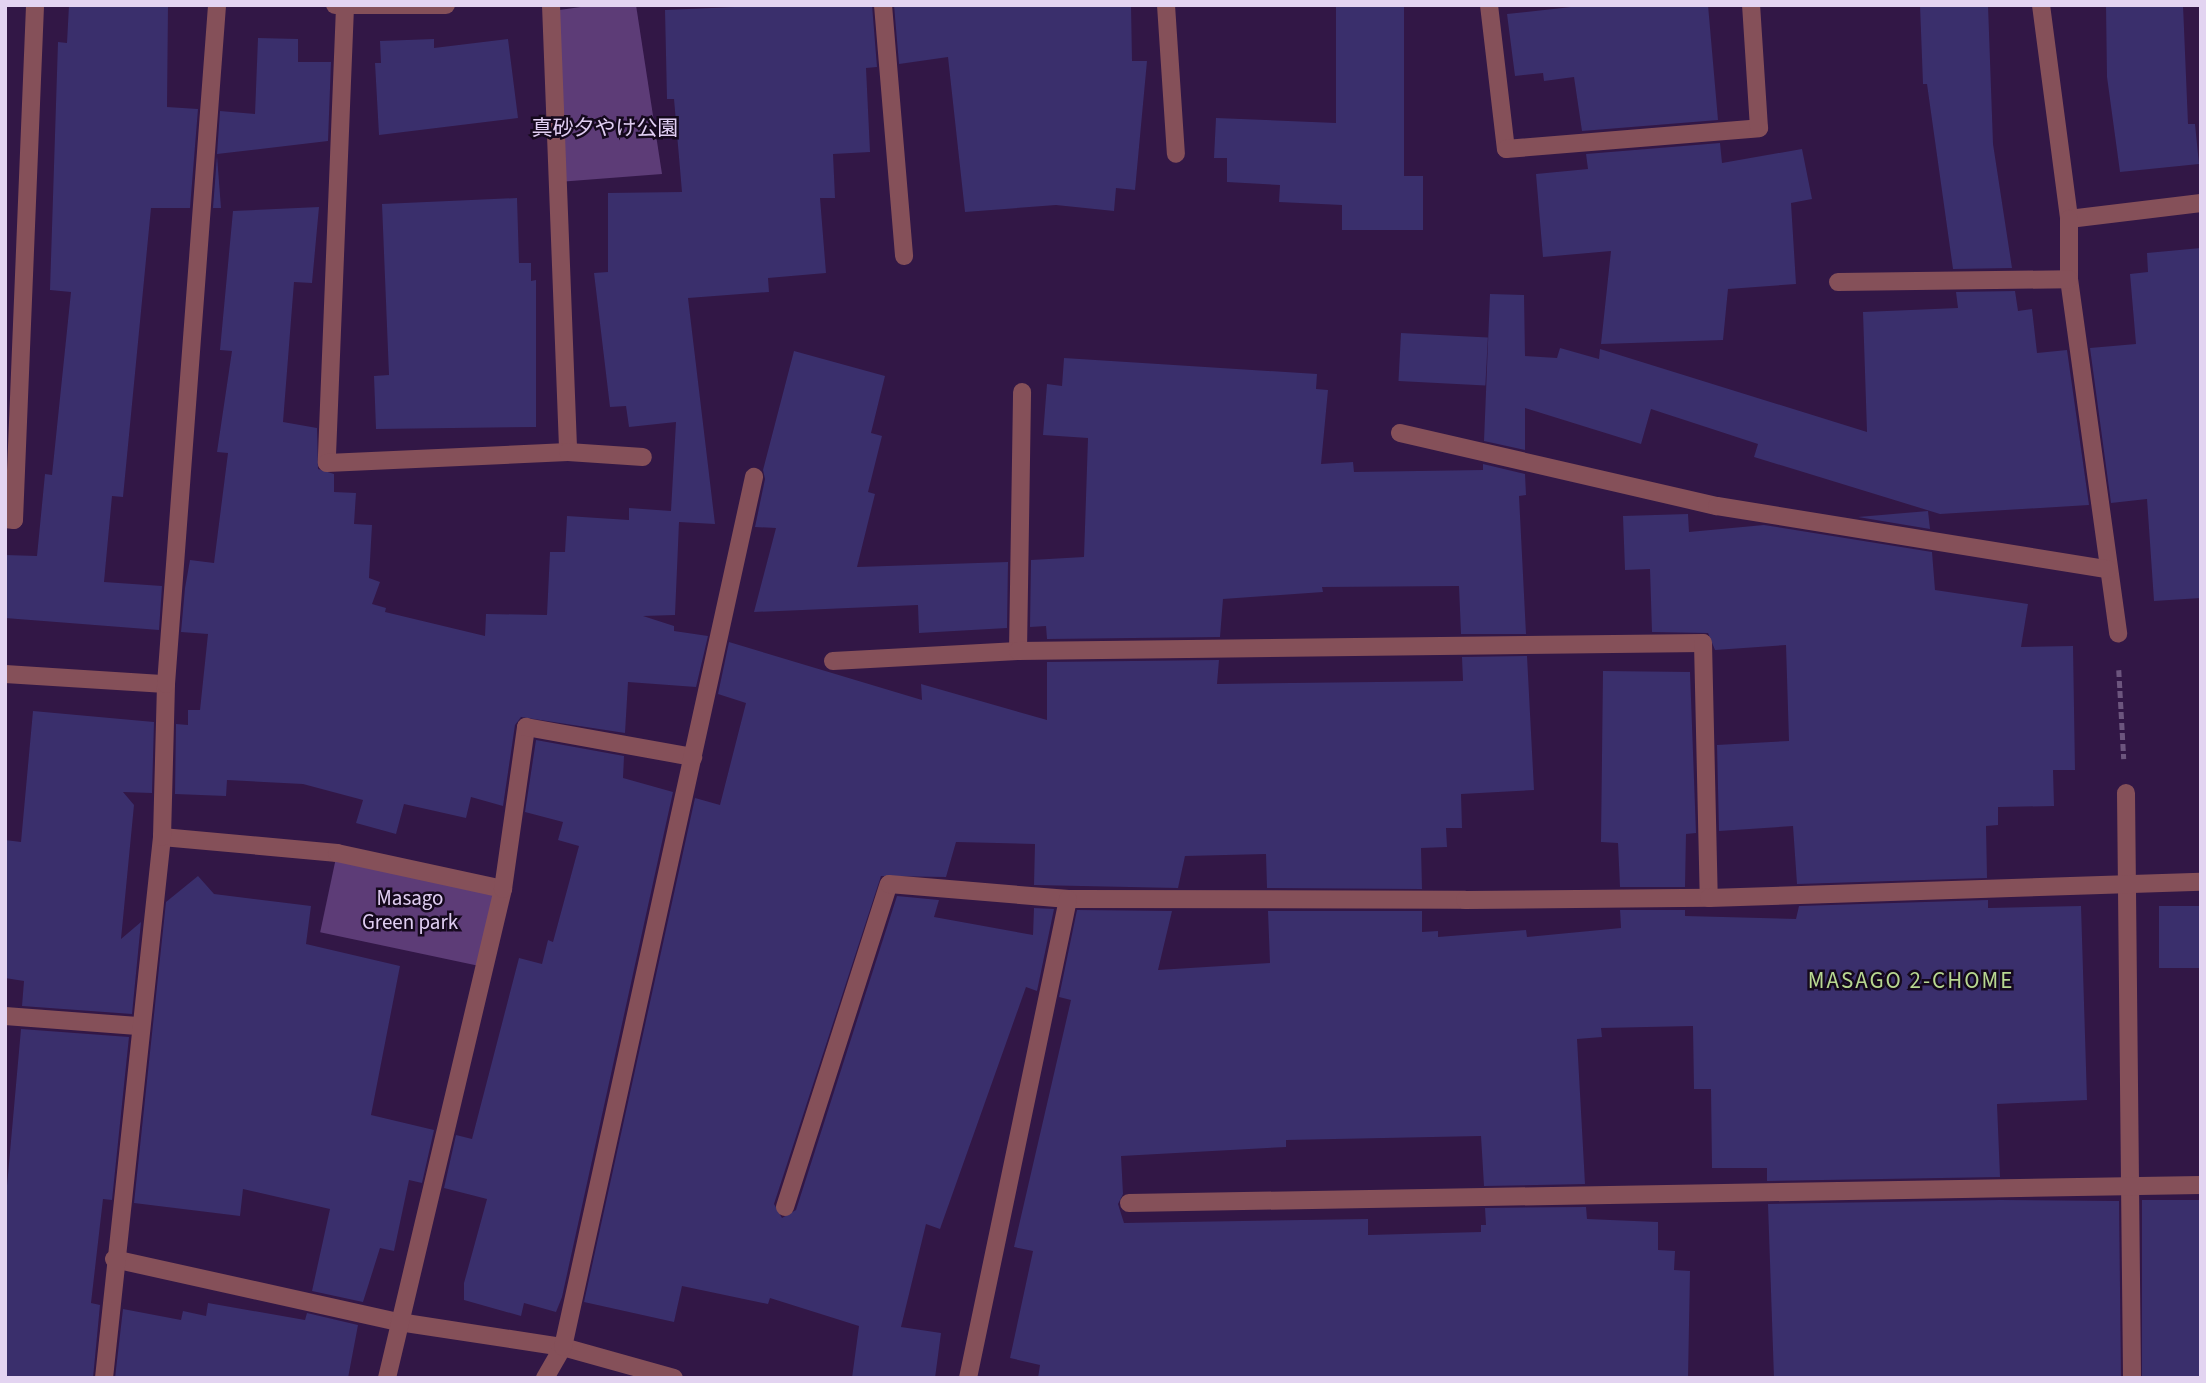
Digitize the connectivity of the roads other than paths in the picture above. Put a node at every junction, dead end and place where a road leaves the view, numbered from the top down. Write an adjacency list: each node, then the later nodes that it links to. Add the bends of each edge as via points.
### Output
1 (35, 5): 22 (street, via 14,520)
2 (216, 5): 28 (street)
3 (446, 5): 10 (street)
4 (551, 5): 19 (street)
5 (883, 5): 14 (street)
6 (1166, 5): 11 (street)
7 (1489, 5): 8 (street, via 1506,149 1759,128)
8 (1751, 5)
9 (2040, 5): 13 (street)
10 (340, 6): 19 (street, via 327,463)
11 (1176, 154)
12 (2201, 203): 13 (street)
13 (2069, 219): 15 (street)
14 (904, 256)
15 (2069, 279): 16 (street); 23 (street)
16 (1838, 282)
17 (1023, 393): 25 (street)
18 (1400, 433): 23 (street, via 1717,506)
19 (568, 452): 20 (street)
20 (643, 457)
21 (754, 477): 29 (street)
22 (5, 519)
23 (2108, 569): 24 (street)
24 (2118, 634)
25 (1018, 651): 26 (street); 35 (street, via 1703,643)
26 (833, 661)
27 (5, 674): 28 (street)
28 (166, 684): 31 (street)
29 (693, 757): 34 (street, via 526,727); 45 (street)
30 (2126, 793): 33 (street)
31 (162, 837): 34 (street, via 337,853); 38 (street)
32 (2201, 882): 33 (street)
33 (2127, 883): 35 (street); 40 (street)
34 (503, 888): 44 (street)
35 (1709, 898): 36 (street)
36 (1068, 899): 42 (street, via 889,884); 50 (street)
37 (5, 1016): 38 (street)
38 (138, 1026): 43 (street)
39 (2201, 1185): 40 (street)
40 (2131, 1186): 41 (street); 51 (street)
41 (1129, 1203)
42 (785, 1208)
43 (114, 1259): 44 (street); 46 (street)
44 (399, 1322): 45 (street); 47 (street)
45 (564, 1347): 48 (street); 49 (street)
46 (104, 1378)
47 (387, 1378)
48 (545, 1378)
49 (674, 1378)
50 (968, 1378)
51 (2132, 1378)

